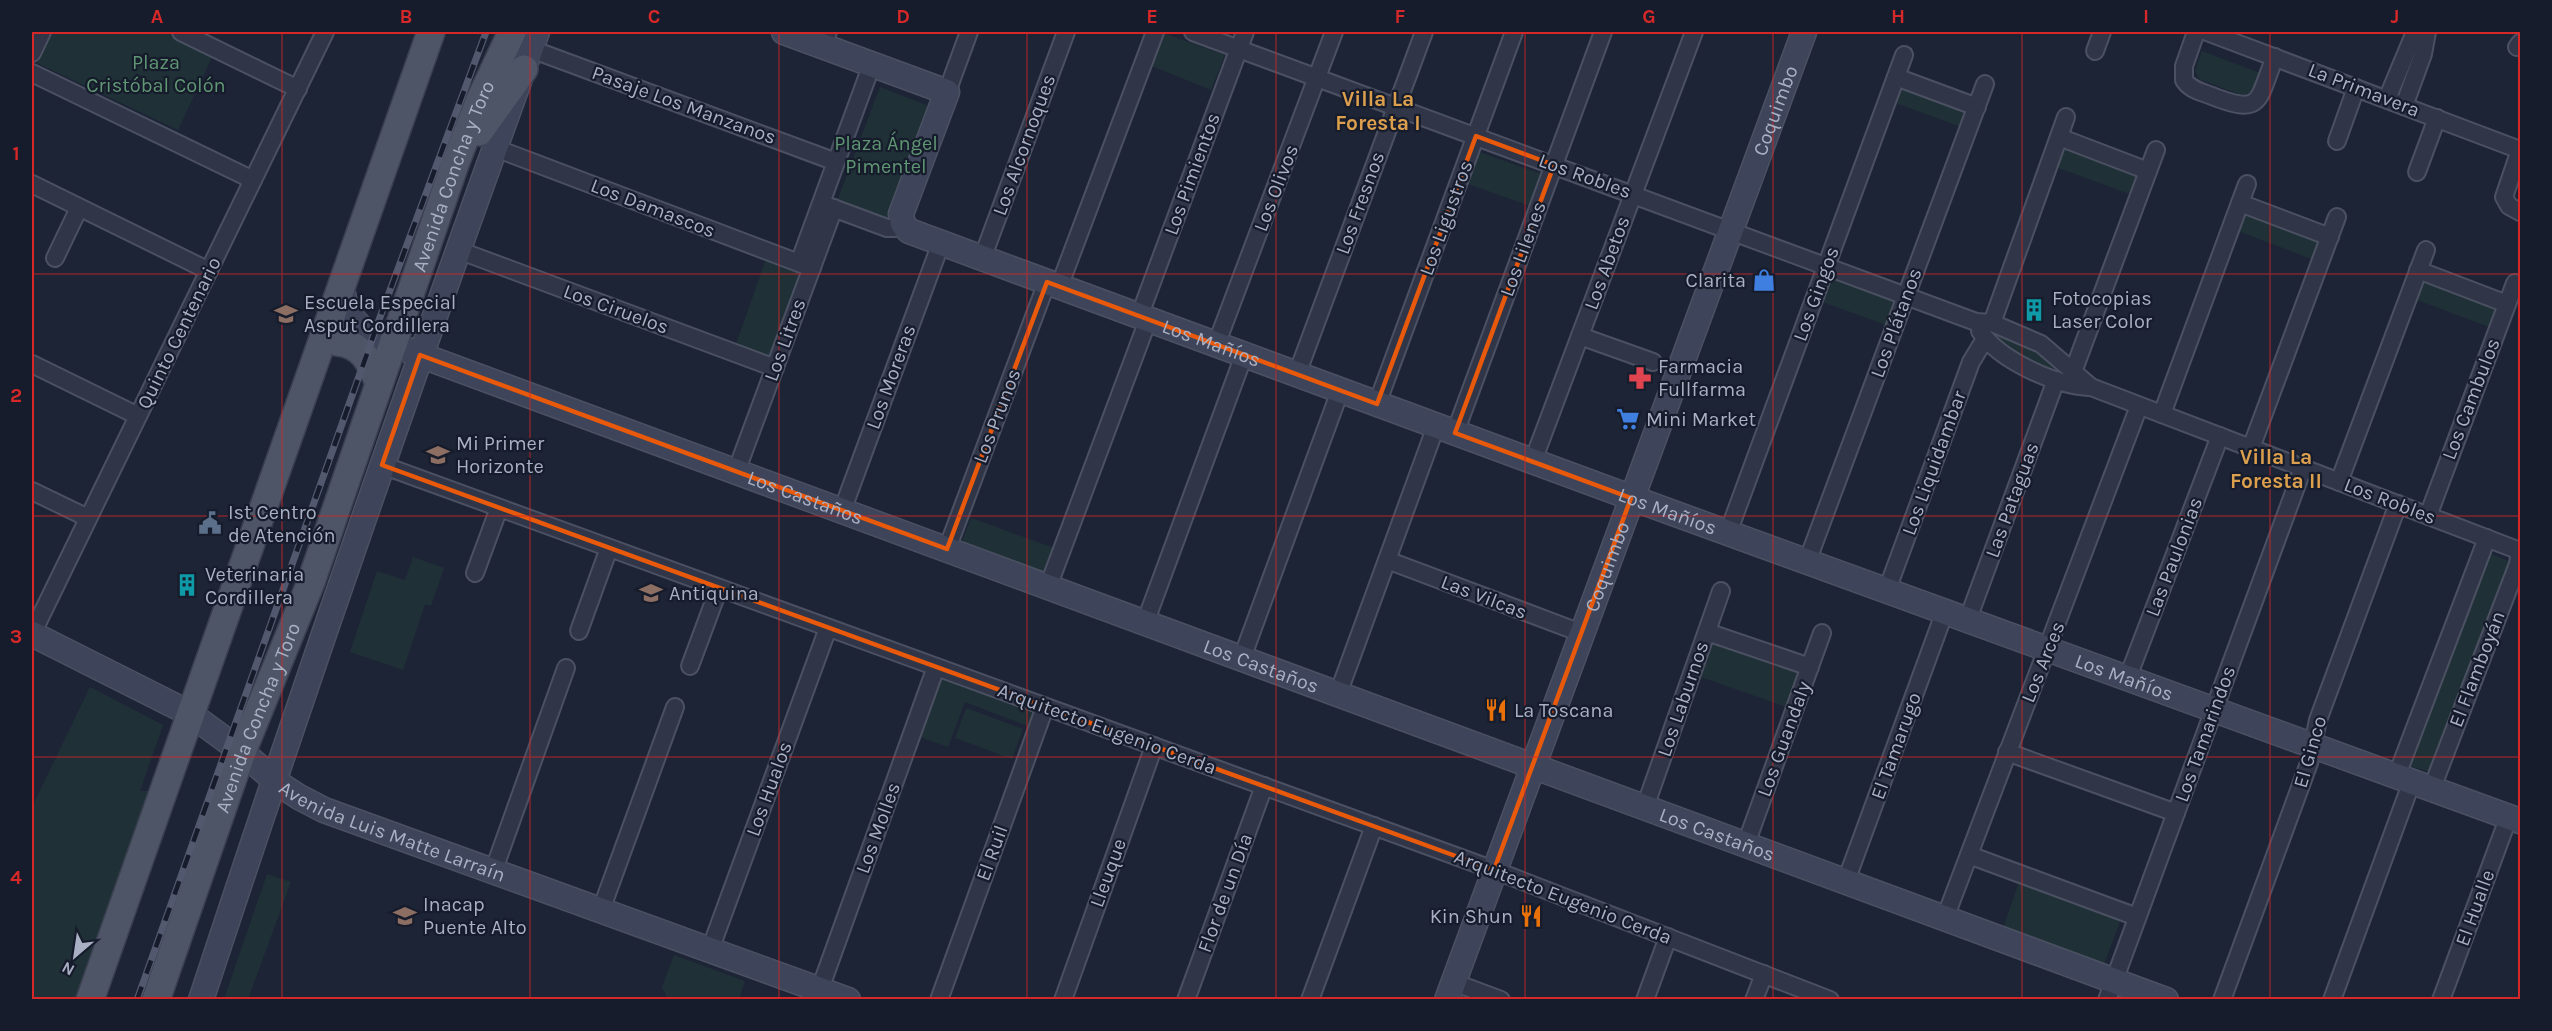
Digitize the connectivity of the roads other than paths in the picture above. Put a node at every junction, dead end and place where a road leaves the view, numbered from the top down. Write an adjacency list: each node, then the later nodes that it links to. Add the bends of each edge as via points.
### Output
1 (42, 32): 26 (street)
2 (181, 32): 34 (street)
3 (325, 32): 34 (street, Quinto Centenario)
4 (431, 32): 77 (main road)
5 (784, 32): 22 (street)
6 (969, 32): 36 (street)
7 (1066, 32): 70 (street, Los Alcornoques)
8 (1155, 32): 76 (street, Los Prunos)
9 (1193, 32): 24 (street, Los Robles)
10 (1245, 32): 24 (street, Los Pimientos)
11 (1334, 32): 31 (street, Los Olivos)
12 (1424, 32): 38 (street, Los Fresnos)
13 (1514, 32): 43 (street, Los Ligustros)
14 (1603, 32): 51 (street, Los Lilenes)
15 (1694, 32): 57 (street, Los Abetos)
16 (1804, 32): 64 (street, Coquimbo)
17 (2102, 32): 25 (street)
18 (2196, 32): 28 (street, via 2182,70 2184,80 2194,89 2235,105 2245,107 2258,100)
19 (2207, 32): 28 (street, La Primavera)
20 (2415, 32): 37 (street)
21 (2427, 32): 39 (street)
22 (825, 39): 29 (street)
23 (526, 45): 46 (street, Avenida Concha y Toro); 49 (street, Pasaje Los Manzanos); 50 (main road); 50 (main road, Avenida Concha y Toro, via 479,102)
24 (1239, 48): 31 (street, Los Robles); 80 (street, Los Pimientos)
25 (2095, 51)
26 (32, 53)
27 (1904, 55): 32 (street, Los Gingos)
28 (2275, 57): 35 (street, La Primavera)
29 (872, 64): 36 (street); 49 (street, Los Litres)
30 (32, 73): 54 (street)
31 (1317, 77): 38 (street, Los Robles); 85 (street, Los Olivos)
32 (1896, 77): 40 (street); 72 (street, Los Gingos)
33 (1985, 84): 40 (street, Los Plátanos)
34 (298, 88): 54 (street, Quinto Centenario)
35 (2356, 88): 37 (street, La Primavera); 45 (street)
36 (947, 92): 63 (street, via 903,210)
37 (2387, 99): 39 (street, La Primavera)
38 (1396, 106): 43 (street, Los Robles); 92 (street, Los Fresnos)
39 (2404, 106): 42 (street, La Primavera)
40 (1977, 107): 78 (street, Los Plátanos)
41 (2066, 117): 44 (street, Los Liquidambar)
42 (2437, 118): 48 (street, La Primavera); 53 (street)
43 (1476, 136): 51 (street, Los Robles); 97 (street, Los Ligustros)
44 (2059, 138): 52 (street); 81 (street, Los Liquidambar)
45 (2337, 141)
46 (495, 148): 67 (street, Avenida Concha y Toro); 71 (street, Los Damascos)
47 (2156, 150): 52 (street)
48 (2520, 150): 61 (street, via 2504,197 2509,206)
49 (836, 162): 59 (street, Los Litres)
50 (455, 164): 84 (main road, Avenida Concha y Toro)
51 (1554, 165): 57 (street, Los Robles); 101 (street, Los Lilenes)
52 (2148, 171): 91 (street)
53 (2417, 172)
54 (253, 180): 74 (street, Quinto Centenario)
55 (32, 184): 60 (street)
56 (2247, 184): 58 (street)
57 (1633, 194): 64 (street, Los Robles); 82 (street, Los Abetos)
58 (2240, 203): 65 (street); 99 (street)
59 (827, 206): 63 (street, Los Mañíos, via 887,228); 71 (street, Los Litres)
60 (79, 208): 69 (street); 74 (street)
61 (2520, 212)
62 (2337, 217): 65 (street)
63 (903, 224): 66 (street, Los Mañíos, via 909,231)
64 (1730, 230): 72 (street, Los Robles); 110 (street, Coquimbo)
65 (2330, 237): 103 (street)
66 (941, 243): 70 (street, Los Mañíos); 113 (street, Los Moreras)
67 (458, 250): 86 (street, Avenida Concha y Toro); 90 (street, Los Ciruelos)
68 (2426, 250): 73 (street)
69 (55, 258)
70 (982, 259): 76 (street, Los Mañíos)
71 (806, 265): 90 (street, Los Litres)
72 (1827, 266): 78 (street, Los Robles); 116 (street, Los Gingos)
73 (2418, 270): 79 (street); 108 (street)
74 (209, 271): 100 (street, Quinto Centenario)
75 (2515, 283): 79 (street, Los Cambulos)
76 (1053, 285): 80 (street, Los Mañíos); 119 (street, Los Prunos)
77 (342, 289): 83 (main road); 83 (street, via 347,311)
78 (1906, 296): 81 (street, Los Robles); 122 (street, Los Plátanos)
79 (2507, 304): 114 (street, Los Cambulos)
80 (1144, 318): 85 (street, Los Mañíos); 124 (street, Los Pimientos)
81 (1984, 328): 91 (street, Los Robles, via 2041,344); 93 (street, Los Robles, via 2009,358); 126 (street, Los Liquidambar)
82 (1580, 336): 88 (street); 104 (street, Los Abetos)
83 (337, 343): 84 (street, Los Castaños); 94 (main road, via 361,352); 148 (main road)
84 (393, 343): 86 (street, Los Castaños); 94 (main road, Avenida Concha y Toro)
85 (1216, 345): 87 (street, Los Mañíos)
86 (420, 355): 105 (street, Avenida Concha y Toro); 107 (street, Los Castaños)
87 (1244, 355): 92 (street, Los Mañíos); 130 (street)
88 (1653, 362)
89 (32, 364): 100 (street)
90 (775, 368): 107 (street, Los Litres)
91 (2073, 372): 95 (street, Los Robles)
92 (1297, 374): 96 (street, Los Mañíos)
93 (2056, 380): 95 (street, Los Robles); 129 (street, Las Pataguas)
94 (379, 383): 151 (main road, Avenida Concha y Toro, via 311,582)
95 (2091, 387): 98 (street, Los Robles)
96 (1340, 391): 97 (street, Los Mañíos); 138 (street)
97 (1377, 404): 101 (street, Los Mañíos)
98 (2139, 406): 99 (street, Los Robles); 137 (street, Los Arces)
99 (2162, 414): 102 (street, Los Robles)
100 (138, 416): 115 (street, Quinto Centenario)
101 (1446, 429): 104 (street, Los Mañíos); 121 (street, Los Lilenes)
102 (2220, 436): 103 (street, Los Robles); 143 (street, Las Paulonias)
103 (2251, 448): 106 (street, Los Robles)
104 (1533, 461): 110 (street, Los Mañíos)
105 (382, 465): 112 (street, Arquitecto Eugenio Cerda); 154 (street, Avenida Concha y Toro)
106 (2303, 468): 108 (street, Los Robles); 147 (street, Los Tamarindos)
107 (736, 471): 113 (street, Los Castaños)
108 (2339, 482): 111 (street, Los Robles)
109 (32, 491): 115 (street)
110 (1631, 498): 116 (street, Los Mañíos); 134 (street, Coquimbo)
111 (2398, 504): 114 (street, Los Robles); 149 (street, El Ginco, via 2318,720)
112 (499, 508): 118 (street, Arquitecto Eugenio Cerda); 123 (street)
113 (842, 511): 119 (street, Los Castaños)
114 (2428, 516): 117 (street, Los Robles)
115 (88, 518): 136 (street, Quinto Centenario)
116 (1728, 533): 122 (street, Los Mañíos)
117 (2487, 538): 120 (street, Los Robles); 155 (street, El Flamboyán)
118 (609, 548): 125 (street, Arquitecto Eugenio Cerda); 132 (street)
119 (947, 549): 124 (street, Los Castaños)
120 (2520, 550): 155 (street, El Flamboyán, via 2518,564)
121 (1387, 560): 134 (street, Las Vilcas); 144 (street, Los Lilenes)
122 (1808, 562): 126 (street, Los Mañíos)
123 (476, 573)
124 (1048, 587): 130 (street, Los Castaños)
125 (719, 588): 131 (street, Arquitecto Eugenio Cerda); 139 (street)
126 (1887, 590): 128 (street, Los Mañíos)
127 (1721, 591): 133 (street, Los Laburnos)
128 (1945, 611): 129 (street, Los Mañíos); 165 (street, El Tamarugo)
129 (1968, 619): 137 (street, Los Mañíos)
130 (1145, 623): 138 (street, Los Castaños)
131 (828, 628): 140 (street, Arquitecto Eugenio Cerda); 170 (street, Los Hualos)
132 (579, 631)
133 (1707, 632): 141 (street); 157 (street, Los Laburnos)
134 (1581, 633): 153 (street, Coquimbo)
135 (1822, 633): 141 (street, Los Guandaly)
136 (32, 634): 148 (street, Avenida Luis Matte Larraín)
137 (2048, 648): 143 (street, Los Mañíos); 152 (street, Los Arces)
138 (1242, 658): 144 (street, Los Castaños)
139 (690, 666)
140 (936, 667): 146 (street, Arquitecto Eugenio Cerda); 172 (street, Los Molles)
141 (1810, 667): 161 (street, Los Guandaly)
142 (566, 668): 164 (street)
143 (2128, 677): 147 (street, Los Mañíos)
144 (1338, 694): 153 (street, Los Castaños)
145 (675, 707): 166 (street)
146 (1045, 707): 150 (street, Arquitecto Eugenio Cerda); 179 (street, El Ruil)
147 (2214, 708): 149 (street, Los Mañíos); 158 (street, Los Tamarindos)
148 (189, 713): 151 (street, Avenida Luis Matte Larraín); 175 (main road)
149 (2313, 745): 155 (street, Los Mañíos); 188 (street, El Ginco)
150 (1154, 746): 156 (street, Arquitecto Eugenio Cerda); 180 (street, Lleuque)
151 (242, 752): 154 (street, Avenida Luis Matte Larraín); 176 (main road, Avenida Concha y Toro)
152 (2007, 752): 158 (street); 162 (street, Los Arces)
153 (1533, 766): 157 (street, Los Castaños); 163 (street, Coquimbo)
154 (274, 779): 164 (street, Avenida Luis Matte Larraín, via 324,810); 177 (street, Avenida Concha y Toro)
155 (2414, 781): 159 (street, Los Mañíos); 189 (street, El Flamboyán)
156 (1264, 786): 160 (street, Arquitecto Eugenio Cerda); 181 (street, Flor de un Día)
157 (1646, 807): 161 (street, Los Castaños)
158 (2176, 813): 167 (street, Los Tamarindos)
159 (2515, 819): 190 (street, El Hualle)
160 (1374, 826): 163 (street, Arquitecto Eugenio Cerda); 182 (street)
161 (1746, 844): 165 (street, Los Castaños)
162 (1969, 855): 167 (street); 168 (street, Los Arces)
163 (1494, 870): 169 (street, Arquitecto Eugenio Cerda); 174 (street, Coquimbo)
164 (493, 872): 166 (street, Avenida Luis Matte Larraín)
165 (1846, 881): 168 (street, Los Castaños)
166 (601, 910): 170 (street, Avenida Luis Matte Larraín)
167 (2137, 916): 173 (street, Los Tamarindos)
168 (1945, 918): 173 (street, Los Castaños)
169 (1668, 937): 171 (street, Arquitecto Eugenio Cerda); 184 (street)
170 (710, 950): 172 (street, Avenida Luis Matte Larraín)
171 (1764, 974): 185 (street); 186 (street, Arquitecto Eugenio Cerda)
172 (820, 989): 178 (street, Avenida Luis Matte Larraín)
173 (2110, 990): 187 (street, Los Castaños)
174 (1450, 991): 183 (street)
175 (90, 999)
176 (156, 999)
177 (201, 999)
178 (848, 999)
179 (939, 999)
180 (1063, 999)
181 (1186, 999)
182 (1310, 999)
183 (1501, 999)
184 (1645, 999)
185 (1754, 999)
186 (1830, 999)
187 (2166, 999)
188 (2222, 999)
189 (2332, 999)
190 (2441, 999)

